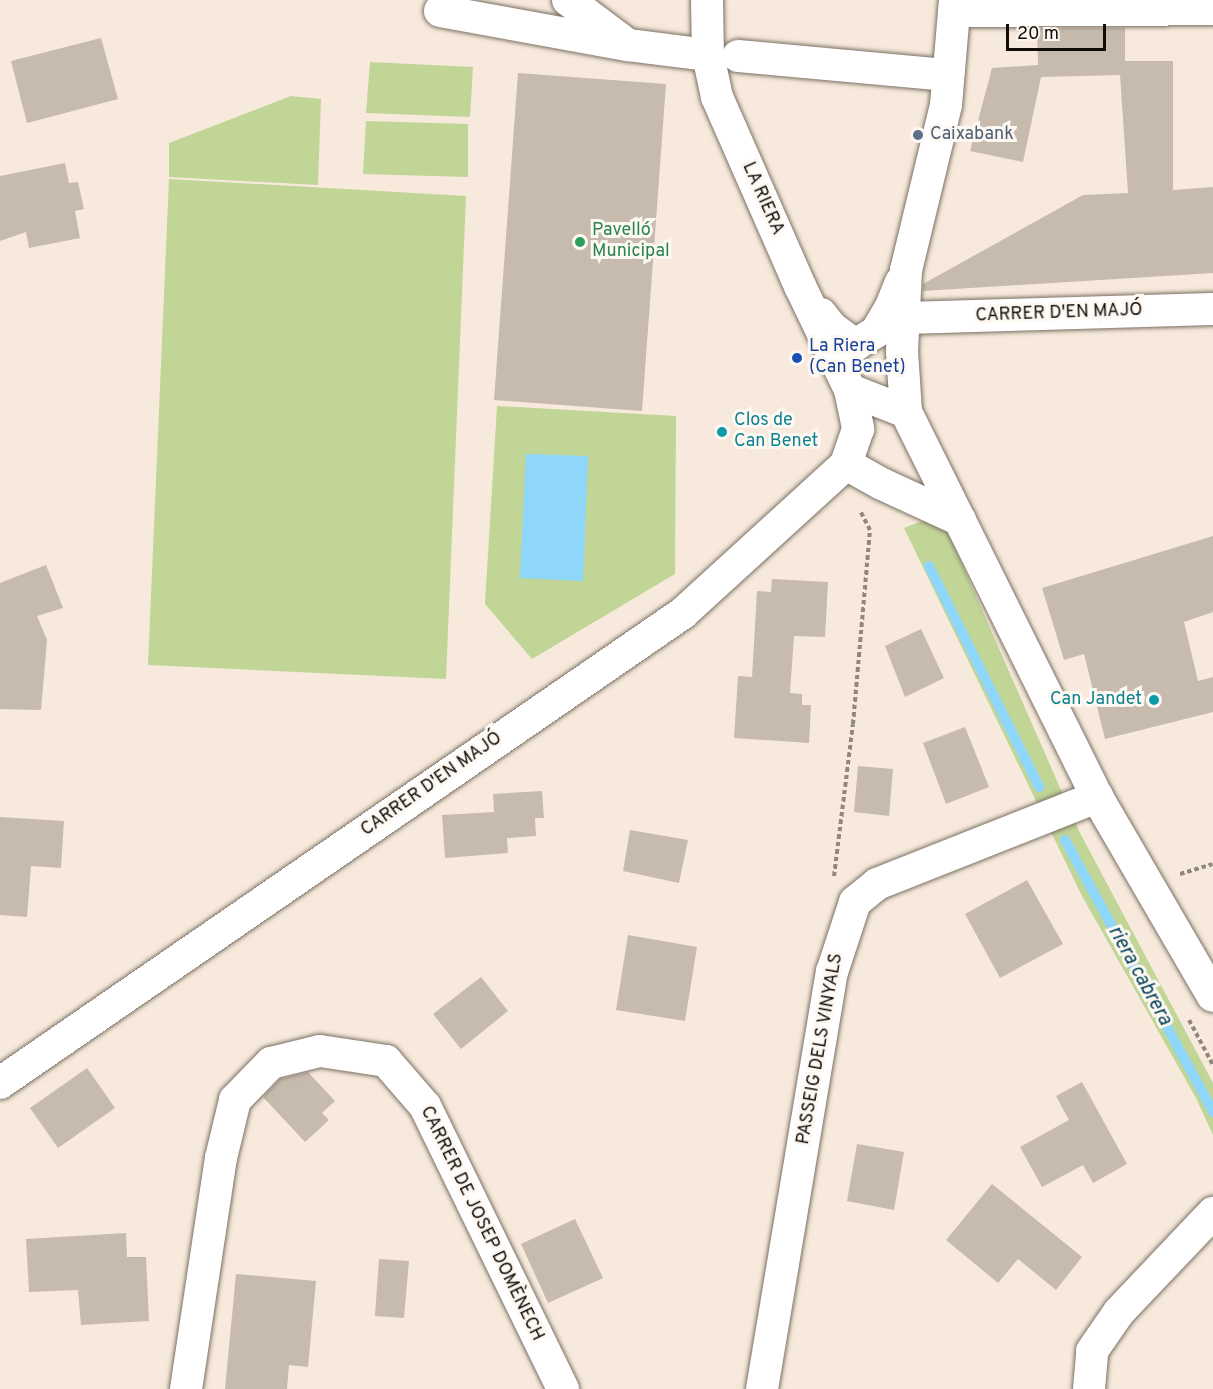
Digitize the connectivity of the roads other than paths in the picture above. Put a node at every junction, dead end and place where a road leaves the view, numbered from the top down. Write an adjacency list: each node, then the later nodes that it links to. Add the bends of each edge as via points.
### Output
1 (568, 0): 6 (street)
2 (707, 0): 7 (street, LA RIERA)
3 (955, 5): 4 (street); 8 (street)
4 (1213, 9)
5 (440, 11): 6 (street)
6 (628, 45): 7 (street)
7 (723, 56): 8 (street); 10 (street, LA RIERA, via 717,98)
8 (948, 75): 9 (street, via 946,105)
9 (906, 270): 10 (street, via 876,332 855,345 832,328); 12 (street)
10 (800, 286): 13 (street, LA RIERA)
11 (1213, 309): 12 (street, CARRER D'EN MAJÓ)
12 (905, 318): 14 (street, via 902,351)
13 (850, 390): 14 (street); 16 (street, LA RIERA, via 858,429)
14 (906, 412): 15 (street)
15 (929, 460): 17 (street); 18 (street)
16 (841, 469): 17 (street); 21 (street, CARRER D'EN MAJÓ, via 683,613)
17 (882, 484): 18 (street)
18 (960, 520): 19 (street)
19 (1086, 802): 20 (street); 25 (street, PASSEIG DELS VINYALS, via 877,885 855,902 832,972)
20 (1213, 996)
21 (0, 1083)
22 (1213, 1213): 26 (street, via 1119,1312 1092,1351)
23 (556, 1387): 24 (street, CARRER DE JOSEP DOMÈNECH, via 425,1106 386,1061 320,1051 270,1063 235,1100 221,1158)
24 (186, 1389)
25 (762, 1389)
26 (1089, 1389)

